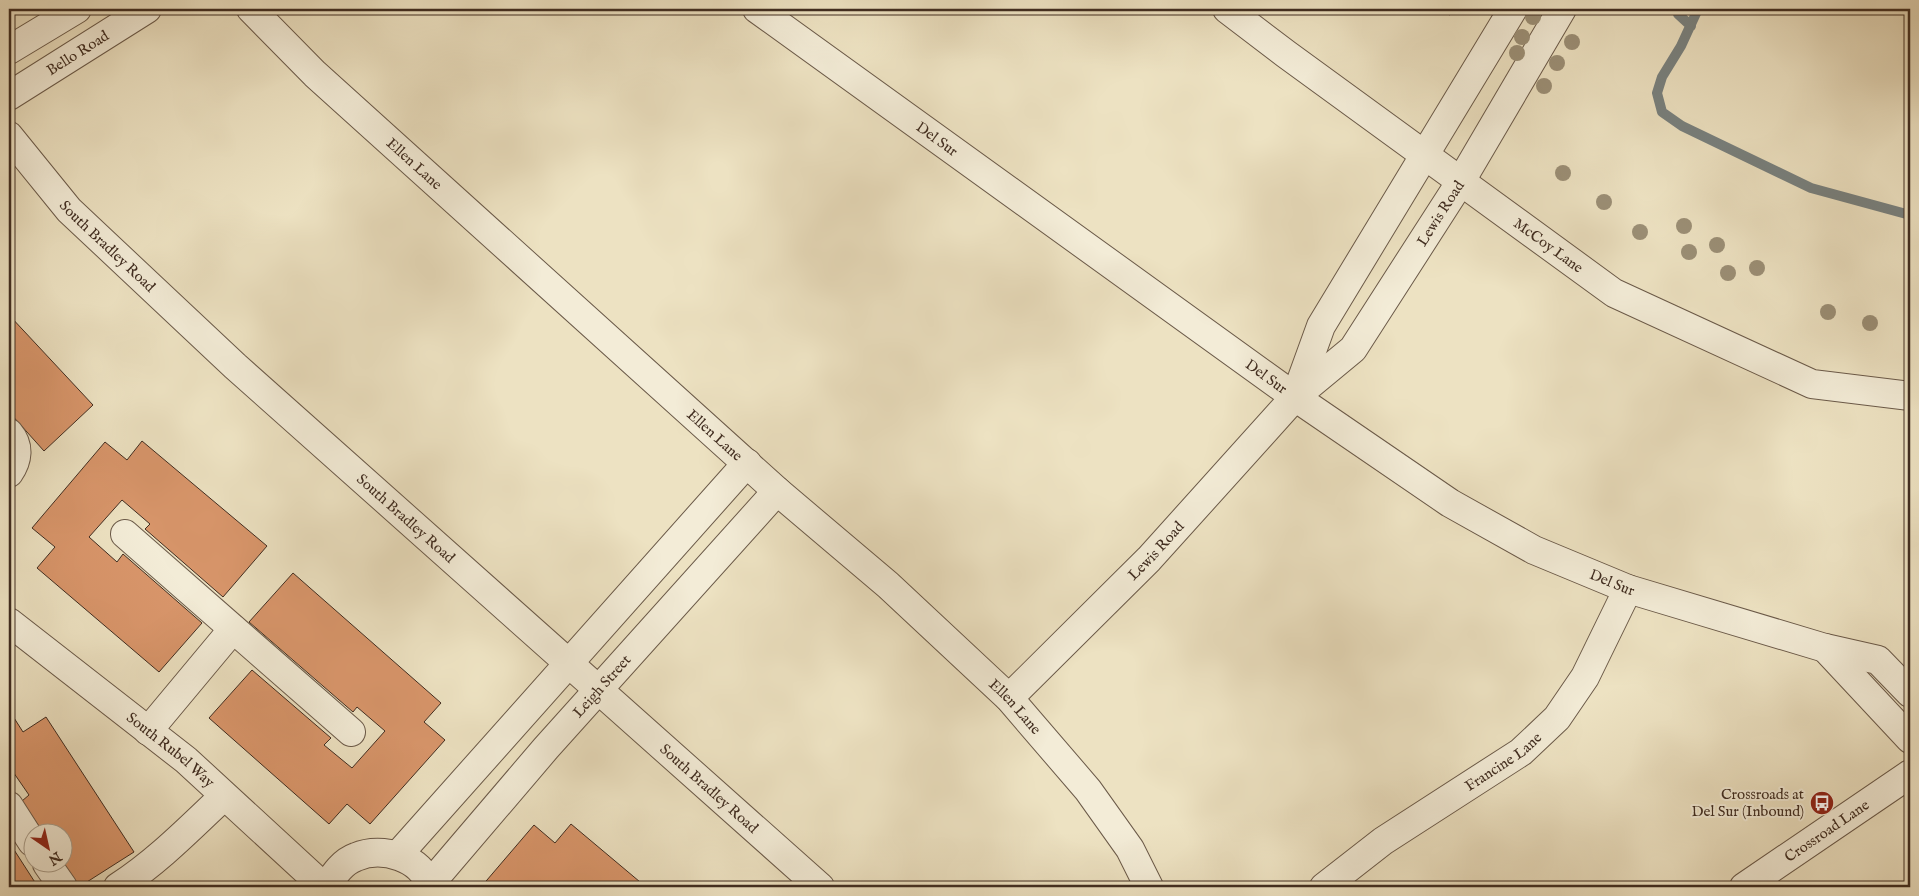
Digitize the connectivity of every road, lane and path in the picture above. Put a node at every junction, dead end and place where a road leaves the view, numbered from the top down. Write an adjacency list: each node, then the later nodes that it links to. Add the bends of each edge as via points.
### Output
1 (77, 9): 8 (street)
2 (147, 9): 9 (street, Bello Road)
3 (251, 9): 16 (street, Ellen Lane, via 315,74)
4 (758, 9): 14 (street, Del Sur)
5 (1227, 9): 11 (street, McCoy Lane)
6 (1513, 9): 11 (street, Lewis Road)
7 (1562, 9): 12 (street, Lewis Road)
8 (9, 50)
9 (9, 96)
10 (9, 136): 24 (street, South Bradley Road, via 69,210 235,366)
11 (1426, 155): 12 (street, McCoy Lane); 14 (street, Lewis Road, via 1321,326)
12 (1461, 182): 13 (street, McCoy Lane, via 1614,293 1812,384); 14 (street, Lewis Road, via 1353,349)
13 (1910, 396)
14 (1296, 397): 20 (street, Del Sur, via 1450,503 1534,550); 27 (street, Lewis Road, via 1149,559)
15 (9, 433): 17 (street, via 18,451)
16 (747, 463): 18 (street, Ellen Lane); 24 (street)
17 (9, 473)
18 (777, 491): 25 (street, Leigh Street); 27 (street, Ellen Lane, via 888,586)
19 (125, 534): 22 (street)
20 (1628, 589): 23 (street, Del Sur); 43 (street, Francine Lane, via 1585,677 1557,718 1521,752 1383,841)
21 (9, 622): 28 (street, South Rubel Way)
22 (233, 629): 28 (street); 29 (street)
23 (1825, 648): 26 (street, Del Sur, via 1878,660); 30 (street)
24 (569, 663): 25 (street, South Bradley Road); 35 (street)
25 (600, 690): 37 (street, Leigh Street, via 546,748); 41 (street, South Bradley Road)
26 (1910, 693)
27 (1009, 698): 42 (street, Ellen Lane, via 1088,790 1130,849)
28 (148, 731): 32 (street, South Rubel Way, via 186,760)
29 (351, 732)
30 (1910, 739)
31 (1910, 774): 44 (street, Crossroad Lane)
32 (224, 796): 39 (street, via 137,875); 40 (street, South Rubel Way)
33 (9, 806): 34 (street)
34 (22, 826)
35 (398, 855): 37 (street, Leigh Street, via 417,866); 40 (street, Leigh Street, via 376,852 355,857 337,870)
36 (54, 874): 38 (street)
37 (430, 886)
38 (63, 887)
39 (118, 887)
40 (325, 887)
41 (820, 887)
42 (1149, 887)
43 (1324, 887)
44 (1744, 887)

